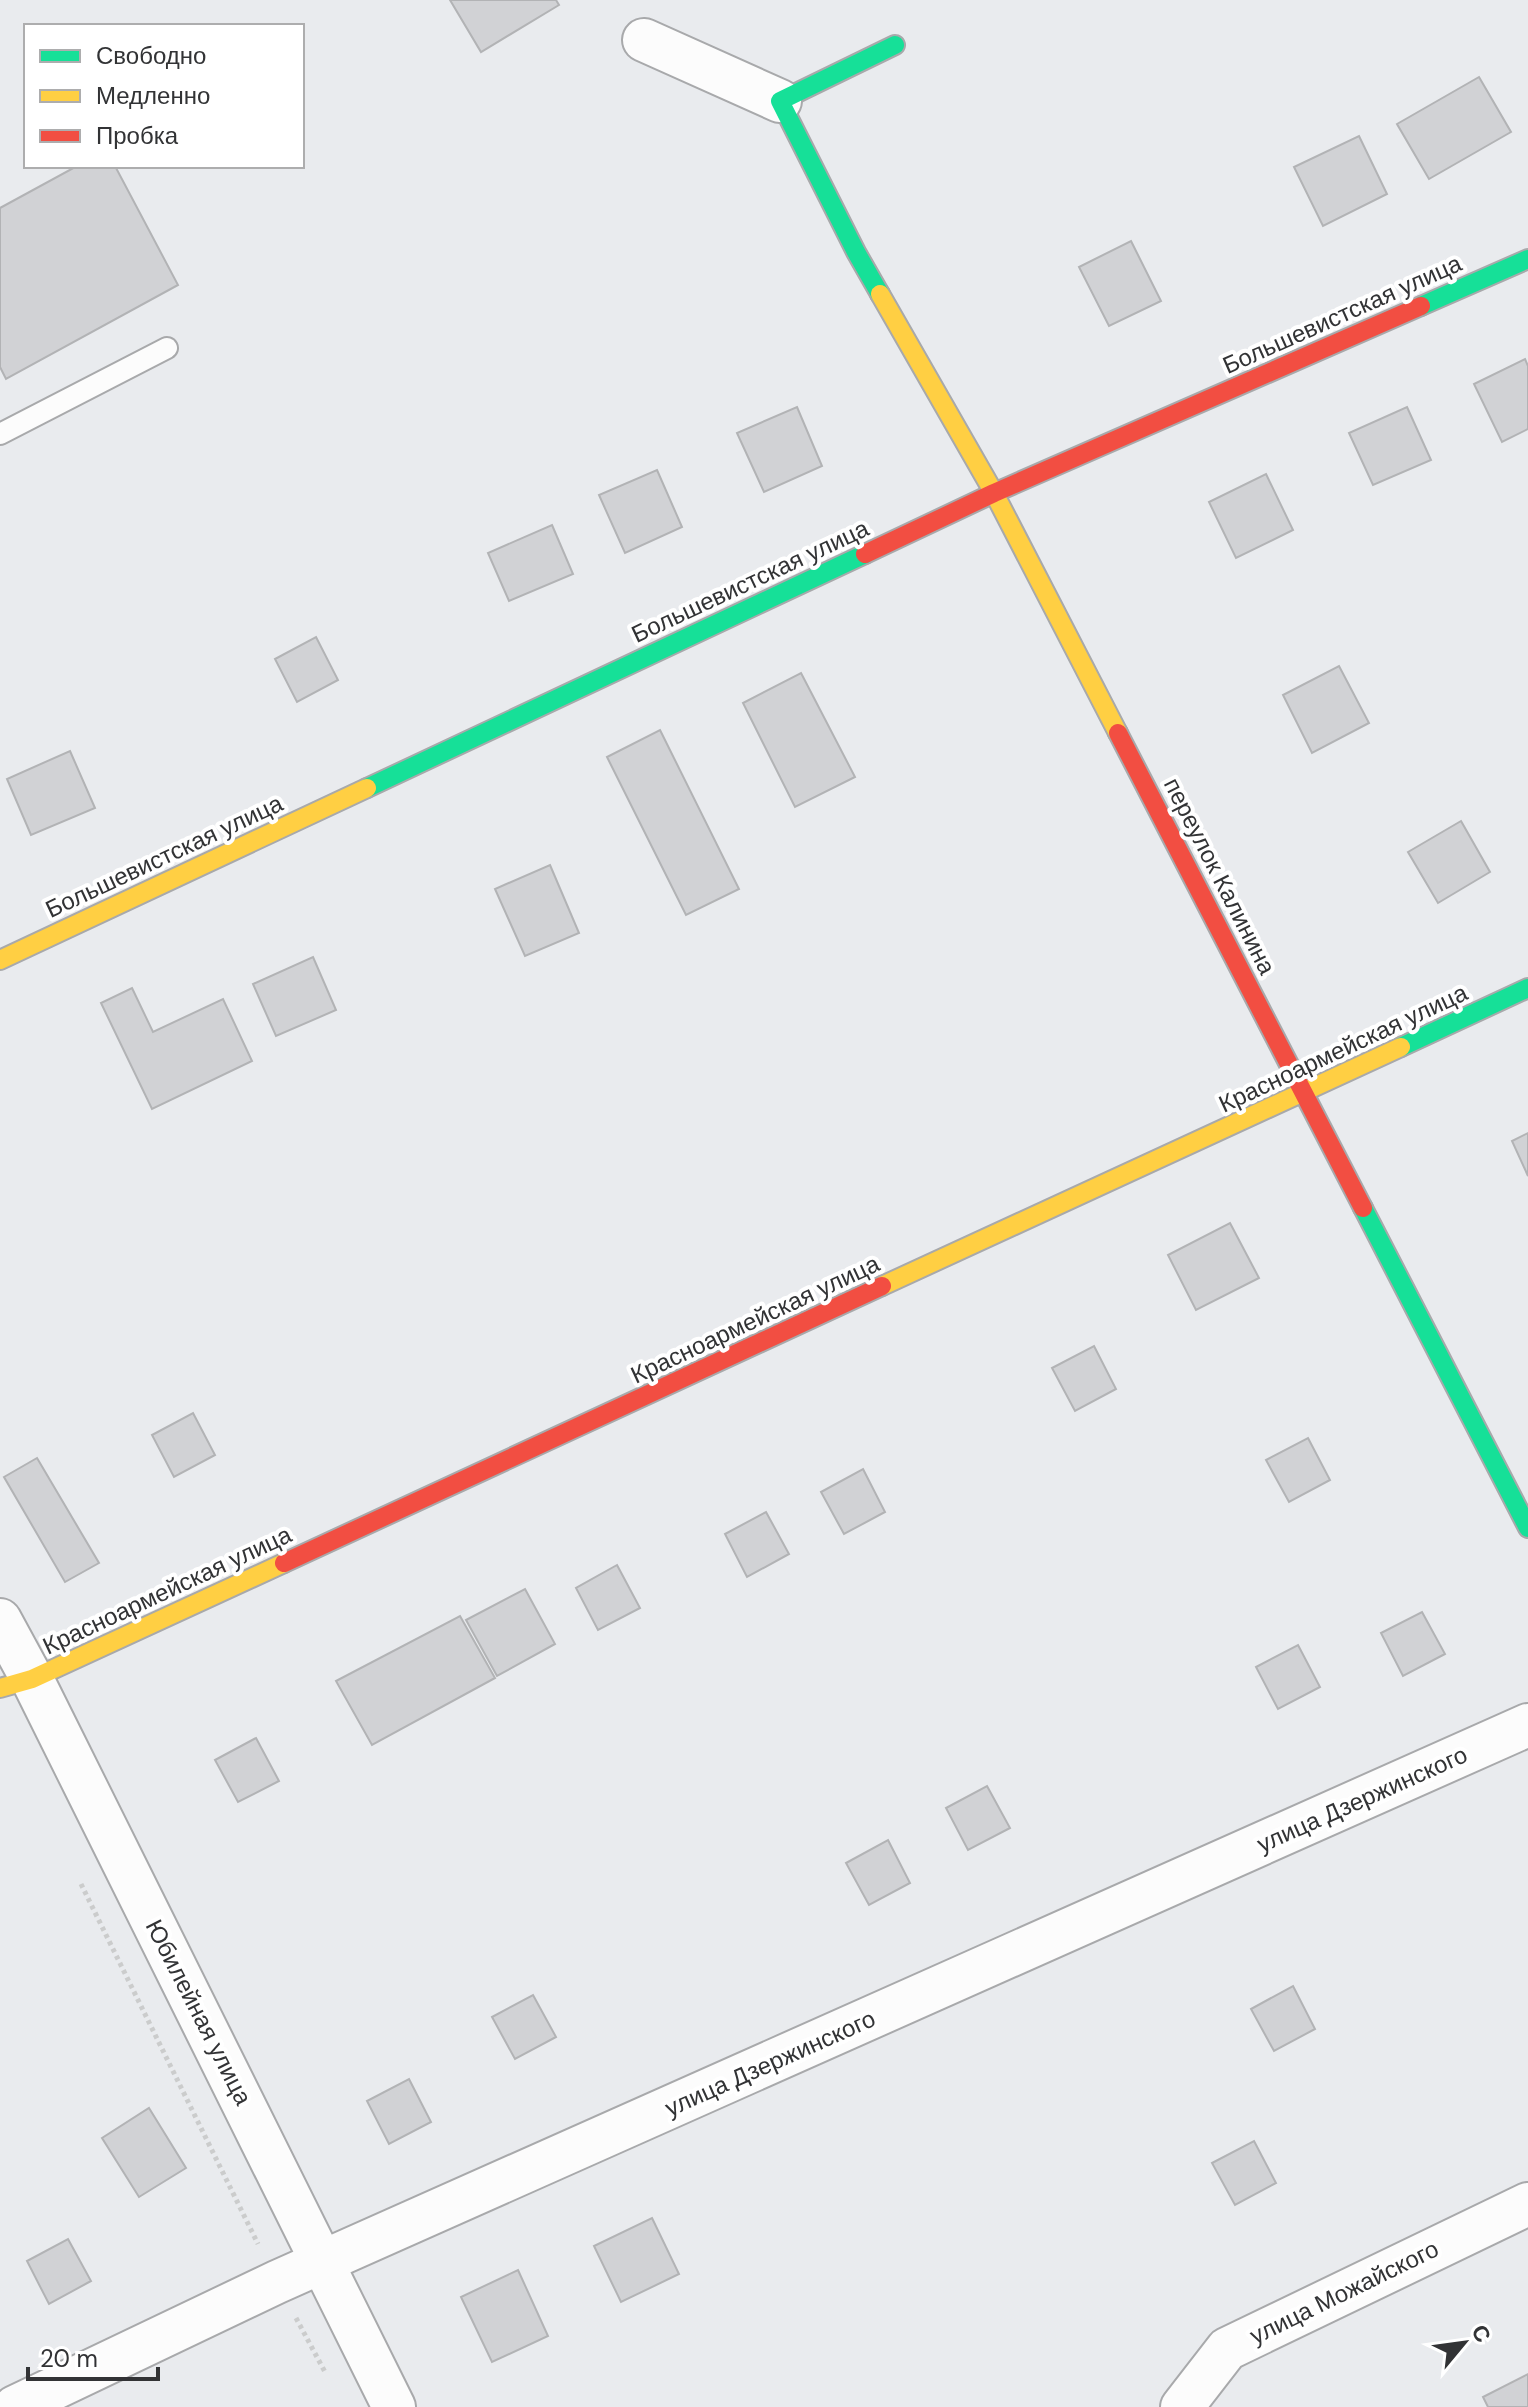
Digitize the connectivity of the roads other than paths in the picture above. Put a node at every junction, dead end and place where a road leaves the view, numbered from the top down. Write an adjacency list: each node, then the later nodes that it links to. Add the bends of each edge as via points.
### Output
1 (644, 40): 3 (street)
2 (895, 45): 3 (street)
3 (780, 101): 7 (street, переулок Калинина, via 856,252)
4 (1528, 259): 7 (street, Большевистская улица)
5 (167, 348): 6 (lane)
6 (0, 434)
7 (994, 493): 8 (street, Большевистская улица); 10 (street, переулок Калинина)
8 (0, 960)
9 (1528, 988): 10 (street, Красноармейская улица)
10 (1305, 1093): 11 (street, переулок Калинина); 13 (street, Красноармейская улица)
11 (1528, 1528)
12 (0, 1620): 13 (street, Юбилейная улица)
13 (16, 1683): 16 (street, Юбилейная улица)
14 (1528, 1725): 16 (street, улица Дзержинского)
15 (1528, 2204): 19 (street, улица Можайского, via 1227,2349)
16 (323, 2262): 17 (street, улица Дзержинского); 18 (street, Юбилейная улица)
17 (15, 2407)
18 (394, 2407)
19 (1182, 2407)

